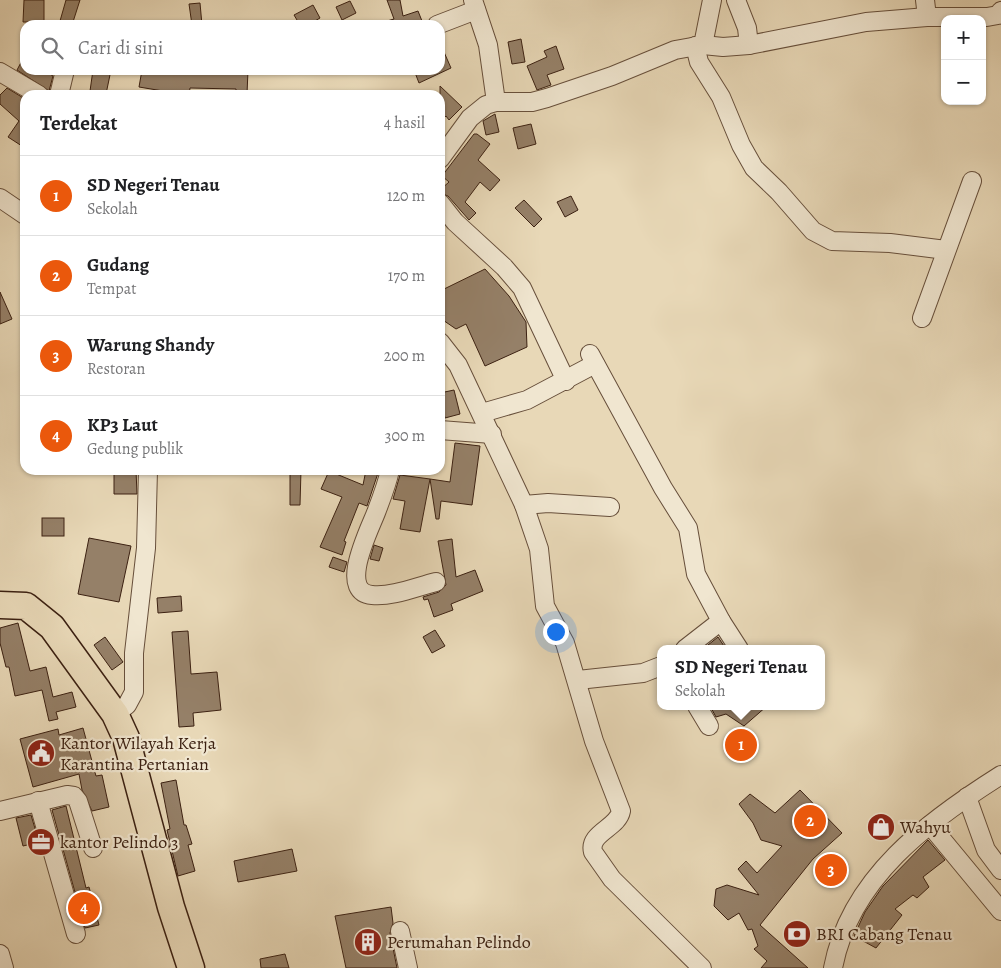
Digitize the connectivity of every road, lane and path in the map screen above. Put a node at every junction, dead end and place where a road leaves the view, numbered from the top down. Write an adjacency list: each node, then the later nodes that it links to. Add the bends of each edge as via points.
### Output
1 (712, 0): 7 (street)
2 (736, 0): 8 (street, via 747,28)
3 (475, 5): 6 (street); 13 (street, via 488,45)
4 (926, 9): 5 (street, via 988,17); 8 (street)
5 (1001, 12)
6 (445, 21)
7 (699, 45): 8 (street); 13 (street, via 675,50 547,98 532,102); 19 (street, via 699,62 721,97 754,168 813,231 832,241 890,243)
8 (749, 45)
9 (0, 72): 11 (street)
10 (64, 75): 12 (street)
11 (31, 90)
12 (60, 90)
13 (496, 102): 14 (street, via 486,105 470,118)
14 (445, 152)
15 (972, 181): 19 (street)
16 (0, 198): 18 (street)
17 (445, 209): 22 (street, via 522,288)
18 (20, 212)
19 (946, 250): 20 (street)
20 (922, 318)
21 (445, 348): 23 (street, via 458,365)
22 (566, 381): 23 (street, via 527,400); 32 (street, via 592,359 688,528 696,574)
23 (482, 414): 25 (street)
24 (445, 430): 25 (street)
25 (492, 434): 28 (street)
26 (148, 475): 38 (street, via 146,548 134,653 134,692 127,705)
27 (388, 475): 30 (street, via 359,555 356,568 359,584 371,595)
28 (524, 505): 29 (street, via 548,503); 36 (street, via 538,549 545,606 565,643)
29 (610, 507)
30 (436, 582)
31 (0, 605): 38 (highway, via 26,606 47,622)
32 (721, 621): 33 (street); 34 (street)
33 (689, 645)
34 (736, 645)
35 (657, 668): 36 (street, via 643,673)
36 (578, 680): 54 (street, via 594,741 621,811 614,823 594,839 592,852 612,879)
37 (699, 710): 39 (street)
38 (115, 714): 52 (highway, via 126,738 171,907)
39 (709, 726)
40 (1001, 775): 41 (street)
41 (967, 797): 44 (street); 46 (street, via 986,850)
42 (38, 801): 43 (street); 45 (street, via 74,796); 49 (street)
43 (0, 811)
44 (930, 825): 47 (street); 55 (street, via 900,851 859,900 843,933)
45 (93, 848)
46 (1001, 870)
47 (1001, 911)
48 (400, 931): 53 (street)
49 (76, 934)
50 (0, 954): 51 (street)
51 (4, 968)
52 (191, 968)
53 (408, 968)
54 (702, 968)
55 (833, 968)

